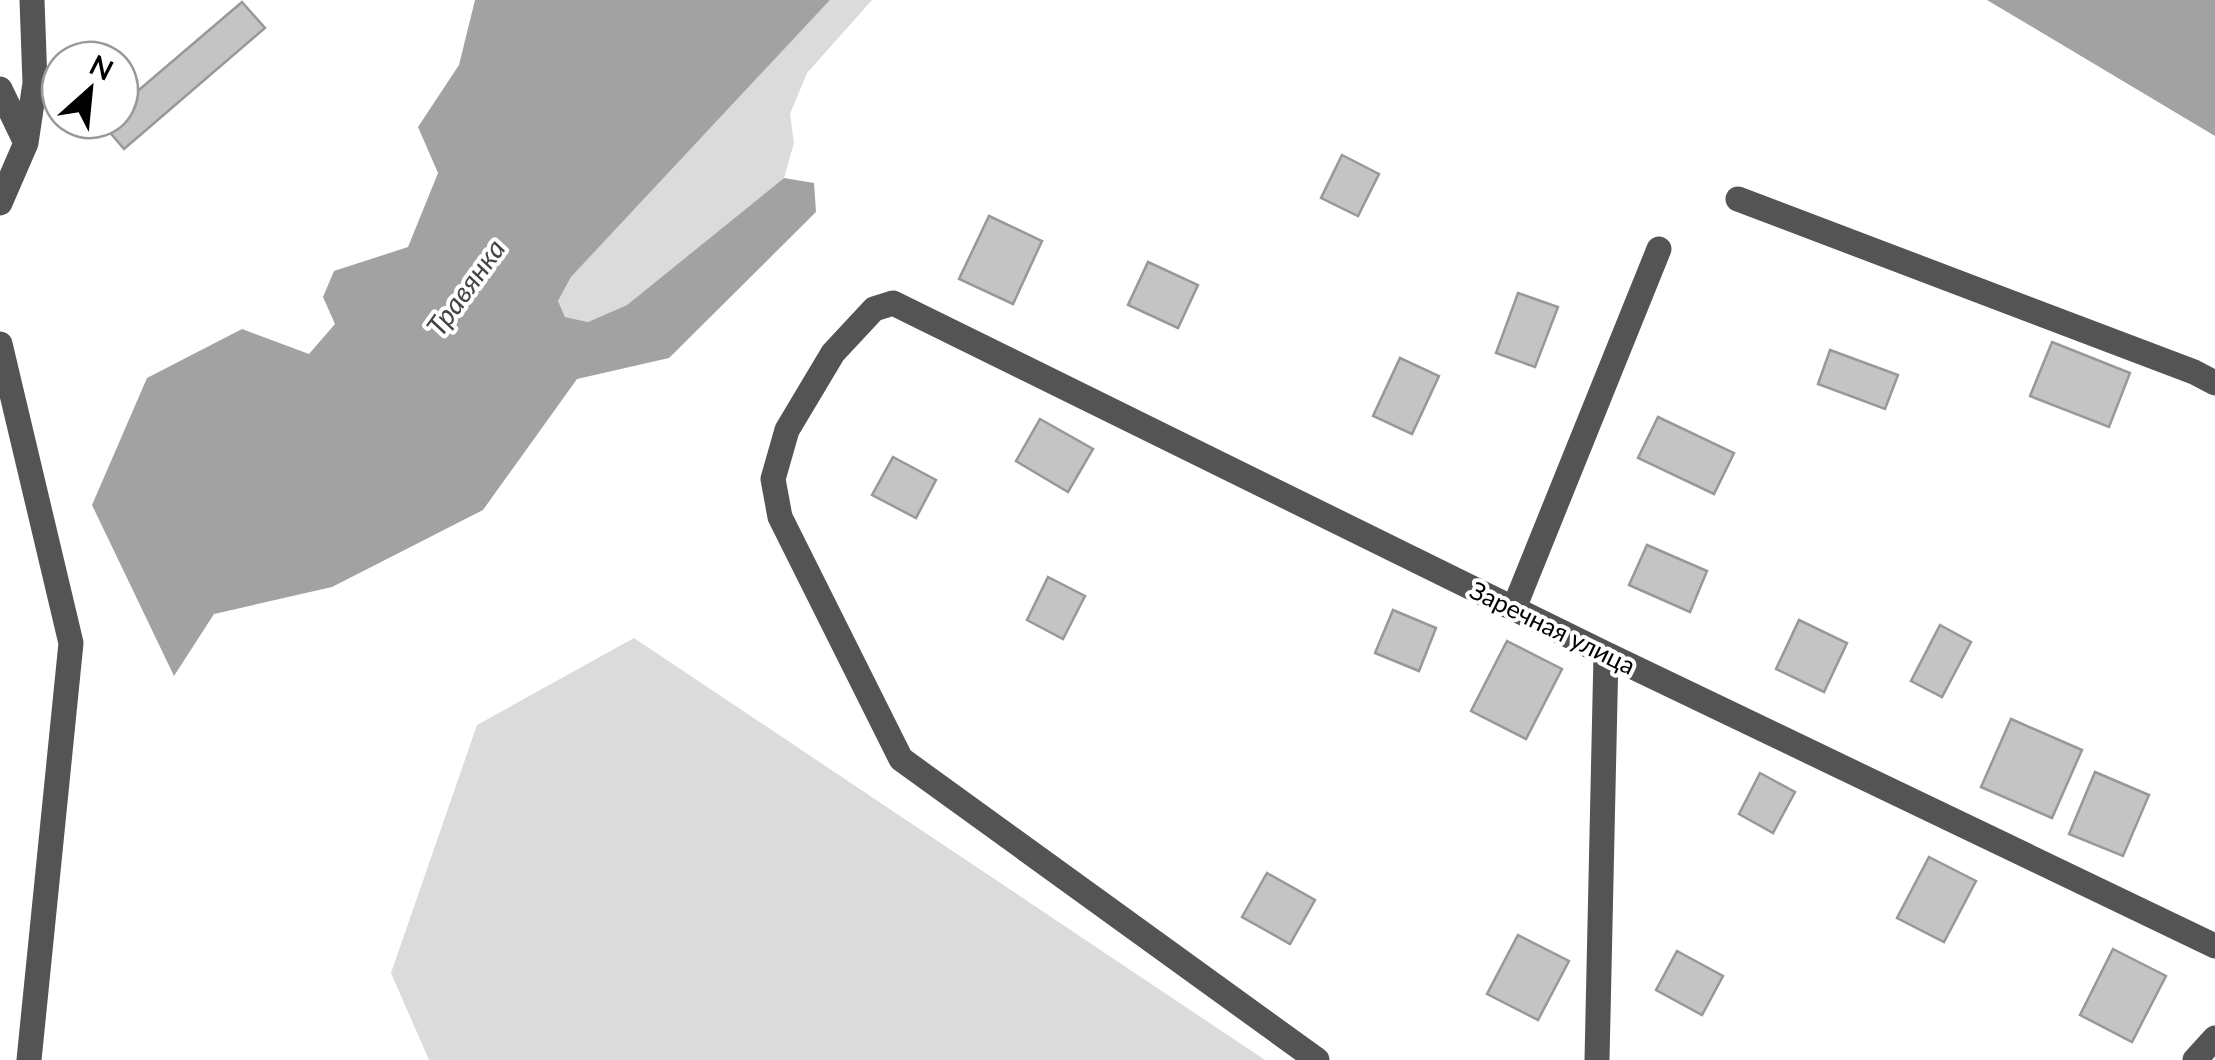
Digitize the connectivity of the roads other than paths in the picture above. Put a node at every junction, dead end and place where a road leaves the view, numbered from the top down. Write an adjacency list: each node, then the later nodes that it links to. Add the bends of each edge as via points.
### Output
1 (32, 0): 3 (street, via 35,83)
2 (0, 89): 3 (street)
3 (26, 143): 5 (street)
4 (1738, 199): 8 (street)
5 (0, 203)
6 (1659, 248): 9 (street)
7 (0, 344): 13 (street, via 71,644)
8 (2215, 383)
9 (1514, 608): 10 (street, Заречная улица); 14 (street, Заречная улица, via 893,304 874,309 832,353 787,430 774,479 780,516 900,759)
10 (1606, 654): 11 (street, Заречная улица); 15 (street)
11 (2215, 946)
12 (2215, 1038): 16 (street)
13 (29, 1060)
14 (1317, 1060)
15 (1598, 1060)
16 (2195, 1060)

